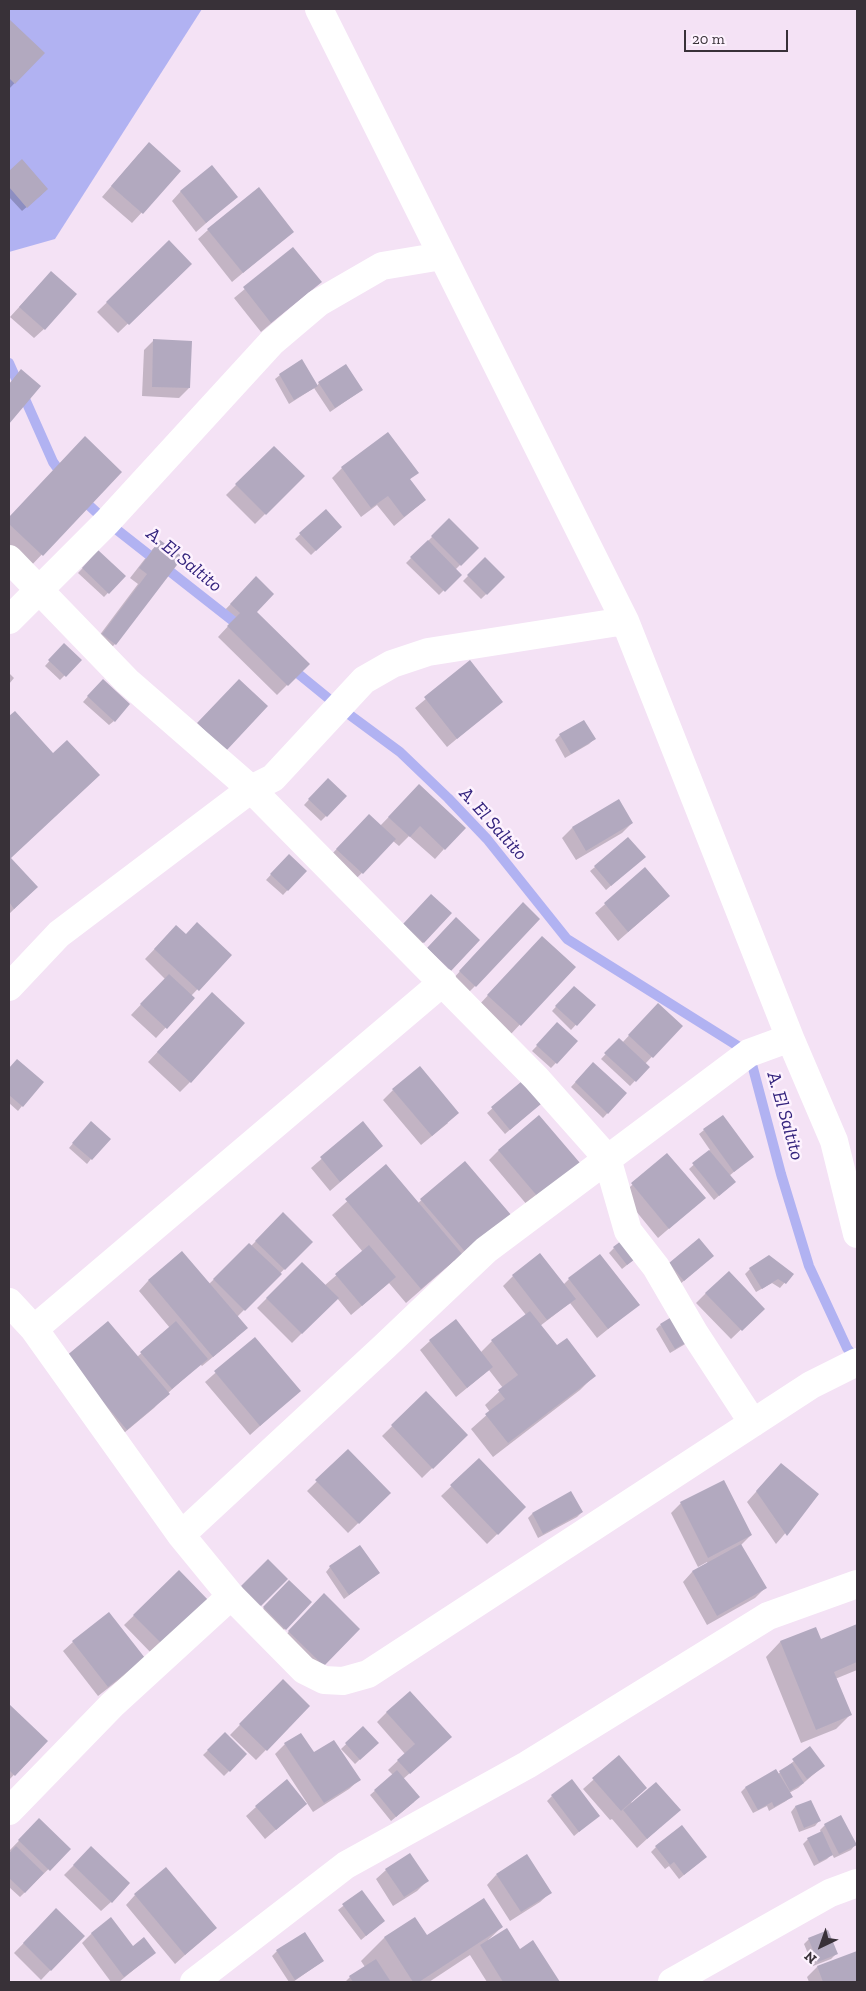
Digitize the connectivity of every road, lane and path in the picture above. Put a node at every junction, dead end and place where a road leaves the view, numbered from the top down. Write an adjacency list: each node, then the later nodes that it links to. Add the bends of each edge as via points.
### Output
1 (319, 9): 2 (street)
2 (442, 256): 4 (street, via 382,266 318,303 272,342 107,522); 6 (street)
3 (9, 559): 4 (street)
4 (38, 591): 5 (street); 7 (street, via 127,681)
5 (9, 620)
6 (625, 621): 7 (street, via 428,652 392,664 364,680 273,778); 10 (street)
7 (251, 789): 8 (street); 9 (street, via 59,934)
8 (443, 982): 11 (street, via 536,1078); 14 (street)
9 (9, 987)
10 (790, 1038): 11 (street, via 750,1053); 12 (street, via 834,1141)
11 (607, 1158): 16 (street, via 628,1231 656,1267); 17 (street, via 486,1250)
12 (857, 1234)
13 (9, 1302): 14 (street)
14 (34, 1329): 17 (street)
15 (857, 1362): 16 (street, via 811,1384)
16 (753, 1423): 19 (street, via 368,1674 343,1681 324,1680 304,1670)
17 (181, 1535): 19 (street)
18 (857, 1584): 22 (street, via 768,1616 527,1765 346,1865)
19 (230, 1596): 20 (street, via 112,1705)
20 (9, 1811)
21 (857, 1884): 23 (street, via 830,1893)
22 (194, 1982)
23 (672, 1982)

